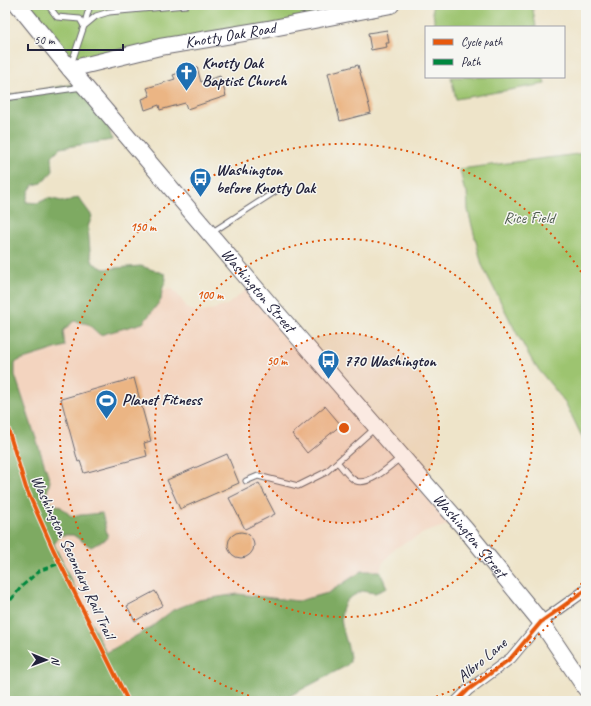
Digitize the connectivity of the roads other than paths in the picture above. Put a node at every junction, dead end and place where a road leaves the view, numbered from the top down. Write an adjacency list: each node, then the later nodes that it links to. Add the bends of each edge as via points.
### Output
1 (18, 5): 7 (main road, Washington Street)
2 (48, 5): 6 (lane, via 57,17 80,19)
3 (90, 5): 6 (lane)
4 (186, 5): 6 (lane, via 109,12 96,16)
5 (391, 5): 7 (main road, Knotty Oak Road, via 160,47)
6 (84, 26): 7 (lane)
7 (70, 69): 8 (main road, Washington Street)
8 (86, 87): 9 (lane); 11 (main road, Washington Street)
9 (5, 98)
10 (279, 188): 11 (lane)
11 (210, 234): 12 (main road, Washington Street)
12 (376, 427): 13 (main road, Washington Street); 14 (lane)
13 (402, 456): 14 (lane, via 375,477 363,482 354,480); 17 (main road, Washington Street)
14 (338, 463): 15 (lane, via 298,486 258,476)
15 (246, 482)
16 (586, 590): 17 (street, Albro Lane)
17 (541, 622): 18 (main road, Washington Street); 19 (street, Albro Lane, via 511,658)
18 (586, 690)
19 (457, 701)

